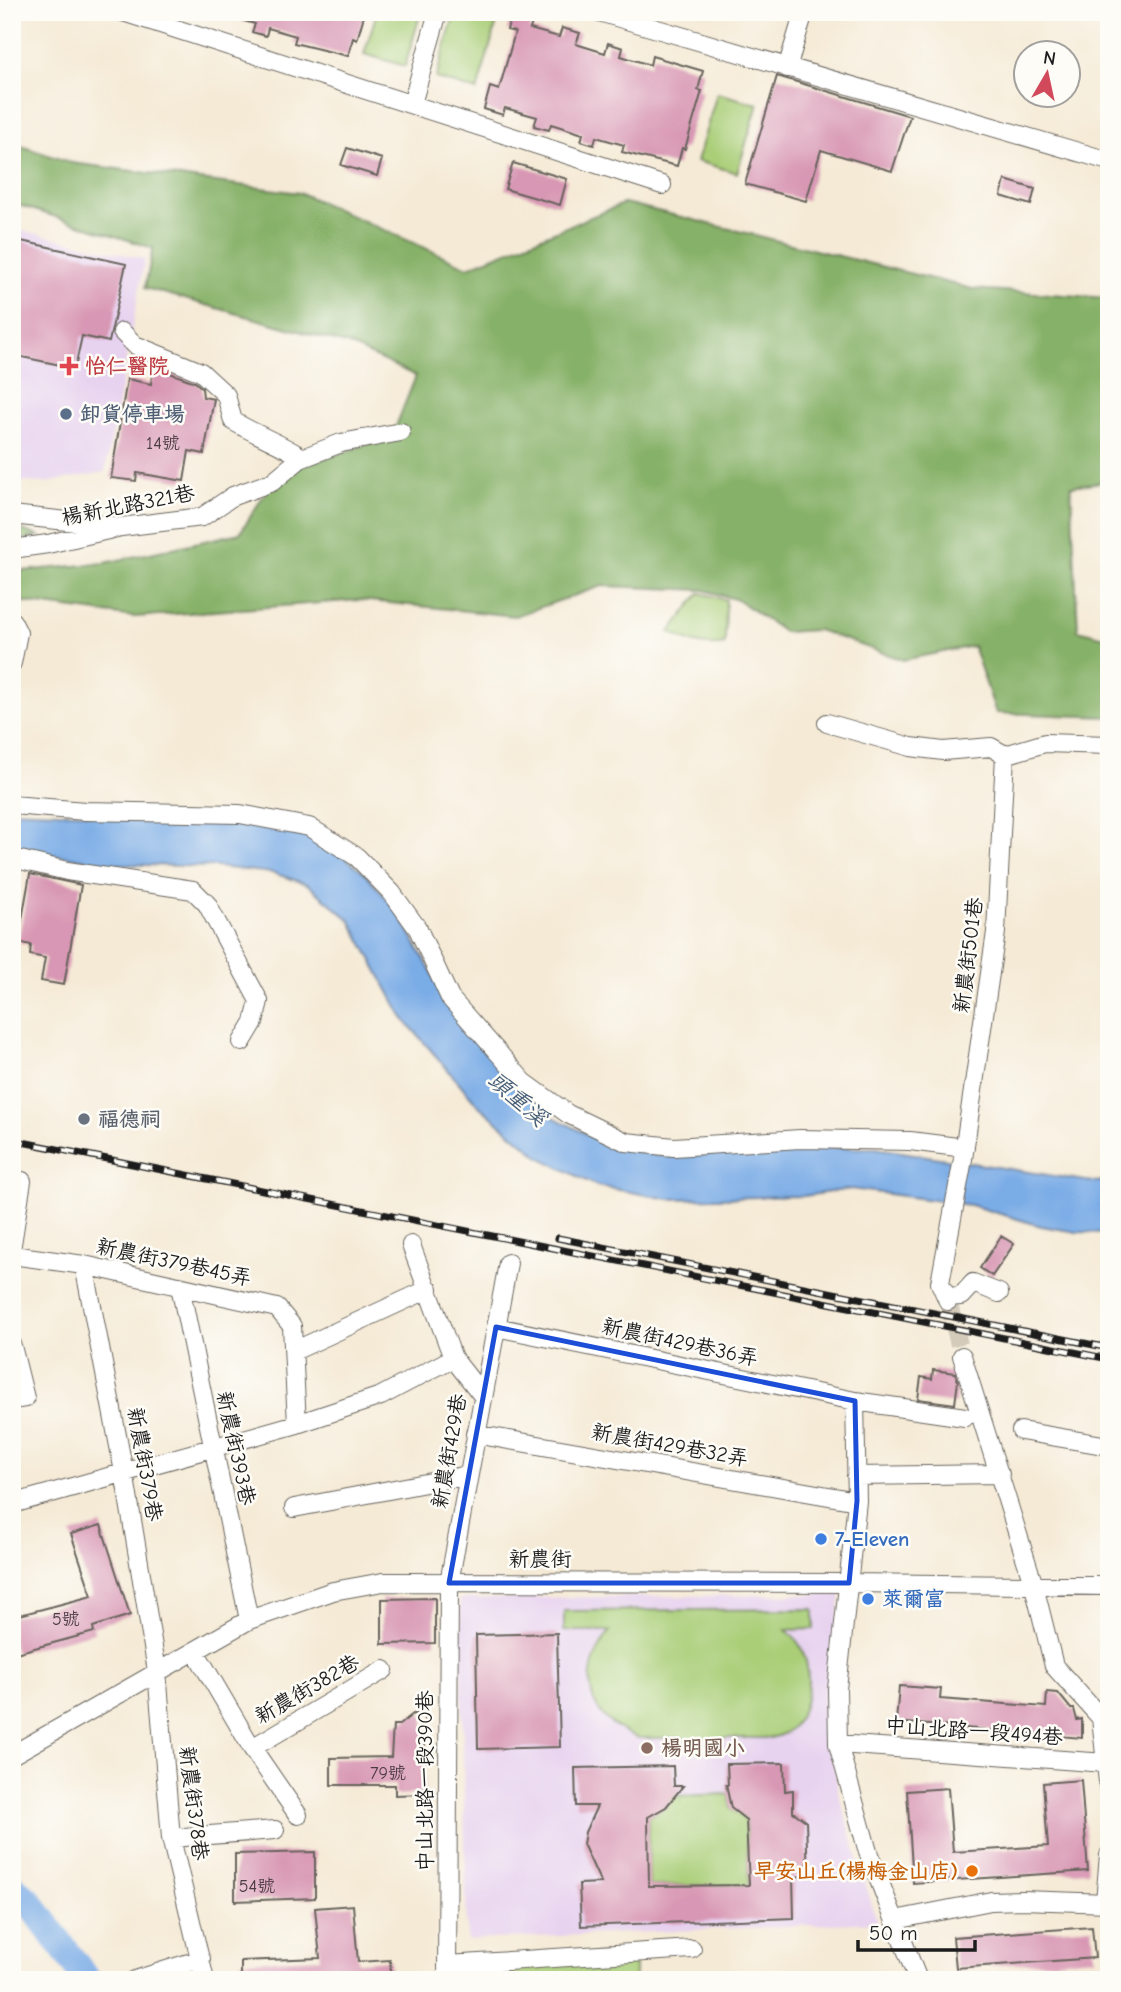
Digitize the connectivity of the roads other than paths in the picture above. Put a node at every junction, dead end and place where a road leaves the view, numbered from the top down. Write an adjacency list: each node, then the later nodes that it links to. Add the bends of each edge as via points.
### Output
1 (123, 12): 6 (street)
2 (438, 12): 6 (street)
3 (599, 12): 5 (street)
4 (804, 12): 5 (street)
5 (787, 68): 7 (street)
6 (412, 104): 8 (street)
7 (1109, 161)
8 (662, 185)
9 (122, 332): 11 (street, via 135,345 201,372 226,395 233,421)
10 (401, 432): 11 (street, 楊新北路321巷, via 341,443)
11 (303, 458): 13 (street, 楊新北路321巷, via 272,482 233,496 202,517)
12 (12, 515): 13 (street)
13 (121, 527): 14 (street, 楊新北路321巷)
14 (12, 549)
15 (12, 621): 16 (street, via 18,633)
16 (12, 663)
17 (827, 723): 19 (street, via 911,747 943,751 991,747)
18 (1109, 745): 19 (street, via 1045,743)
19 (1005, 755): 23 (street, 新農街501巷, via 996,932)
20 (12, 805): 23 (street, via 240,814 309,827 357,857 392,892 418,929 450,998 524,1082 568,1114 626,1142 674,1147 800,1139 910,1141)
21 (12, 858): 22 (street, via 193,890 206,904 259,1001)
22 (242, 1042)
23 (964, 1154): 32 (street, 新農街501巷, via 940,1283 947,1299 961,1296 973,1283)
24 (22, 1181): 25 (street)
25 (12, 1244)
26 (411, 1245): 31 (street)
27 (12, 1255): 29 (street, 新農街379巷45弄)
28 (508, 1263): 33 (street, 新農街429巷)
29 (84, 1265): 30 (street, 新農街379巷45弄); 47 (street, 新農街379巷)
30 (180, 1286): 35 (street, 新農街379巷45弄, via 277,1308 292,1326); 46 (street, 新農街393巷)
31 (429, 1290): 35 (street); 37 (street)
32 (999, 1293)
33 (496, 1327): 38 (street, 新農街429巷); 40 (street, 新農街429巷36弄)
34 (12, 1346): 39 (street, via 25,1398)
35 (294, 1351): 42 (street, 新農街379巷45弄)
36 (962, 1356): 48 (street)
37 (453, 1358): 38 (street); 42 (street, via 380,1396)
38 (482, 1395): 44 (street, 新農街429巷)
39 (12, 1400)
40 (855, 1401): 41 (street, 新農街429巷36弄); 50 (street)
41 (965, 1417)
42 (297, 1424): 46 (street)
43 (1021, 1431): 45 (street)
44 (475, 1434): 49 (street, 新農街429巷); 51 (street, 新農街429巷32弄)
45 (1109, 1446)
46 (213, 1448): 47 (street); 58 (street, 新農街393巷)
47 (124, 1472): 52 (street); 61 (street, 新農街379巷)
48 (1000, 1474): 50 (street); 56 (street)
49 (468, 1475): 53 (street); 54 (street, 新農街429巷)
50 (856, 1476): 51 (street)
51 (857, 1501): 55 (street)
52 (12, 1504)
53 (293, 1508)
54 (449, 1583): 55 (street, 新農街); 58 (street, 新農街, via 383,1582 333,1591); 75 (street, 中山北路一段390巷)
55 (849, 1583): 56 (street, 新農街); 62 (street, via 837,1689)
56 (1034, 1586): 57 (street, 新農街); 65 (street, via 1054,1666 1101,1718)
57 (1109, 1586)
58 (249, 1620): 59 (street, 新農街)
59 (195, 1651): 61 (street, 新農街); 63 (street, 新農街382巷)
60 (384, 1670): 63 (street, 新農街382巷)
61 (157, 1671): 64 (street, 新農街); 69 (street, 新農街378巷)
62 (838, 1744): 65 (street, 中山北路一段494巷); 72 (street, via 868,1852)
63 (252, 1748): 67 (street, 新農街382巷)
64 (12, 1755)
65 (1106, 1763): 66 (street)
66 (1109, 1791)
67 (298, 1815)
68 (275, 1830): 69 (street)
69 (171, 1838): 74 (street, 新農街378巷)
70 (1109, 1855): 71 (street)
71 (1107, 1903): 72 (street, via 991,1901)
72 (895, 1920): 78 (street)
73 (692, 1949): 75 (street)
74 (201, 1959): 76 (street); 77 (street, 新農街378巷)
75 (448, 1972)
76 (135, 1980)
77 (205, 1980)
78 (918, 1980)

